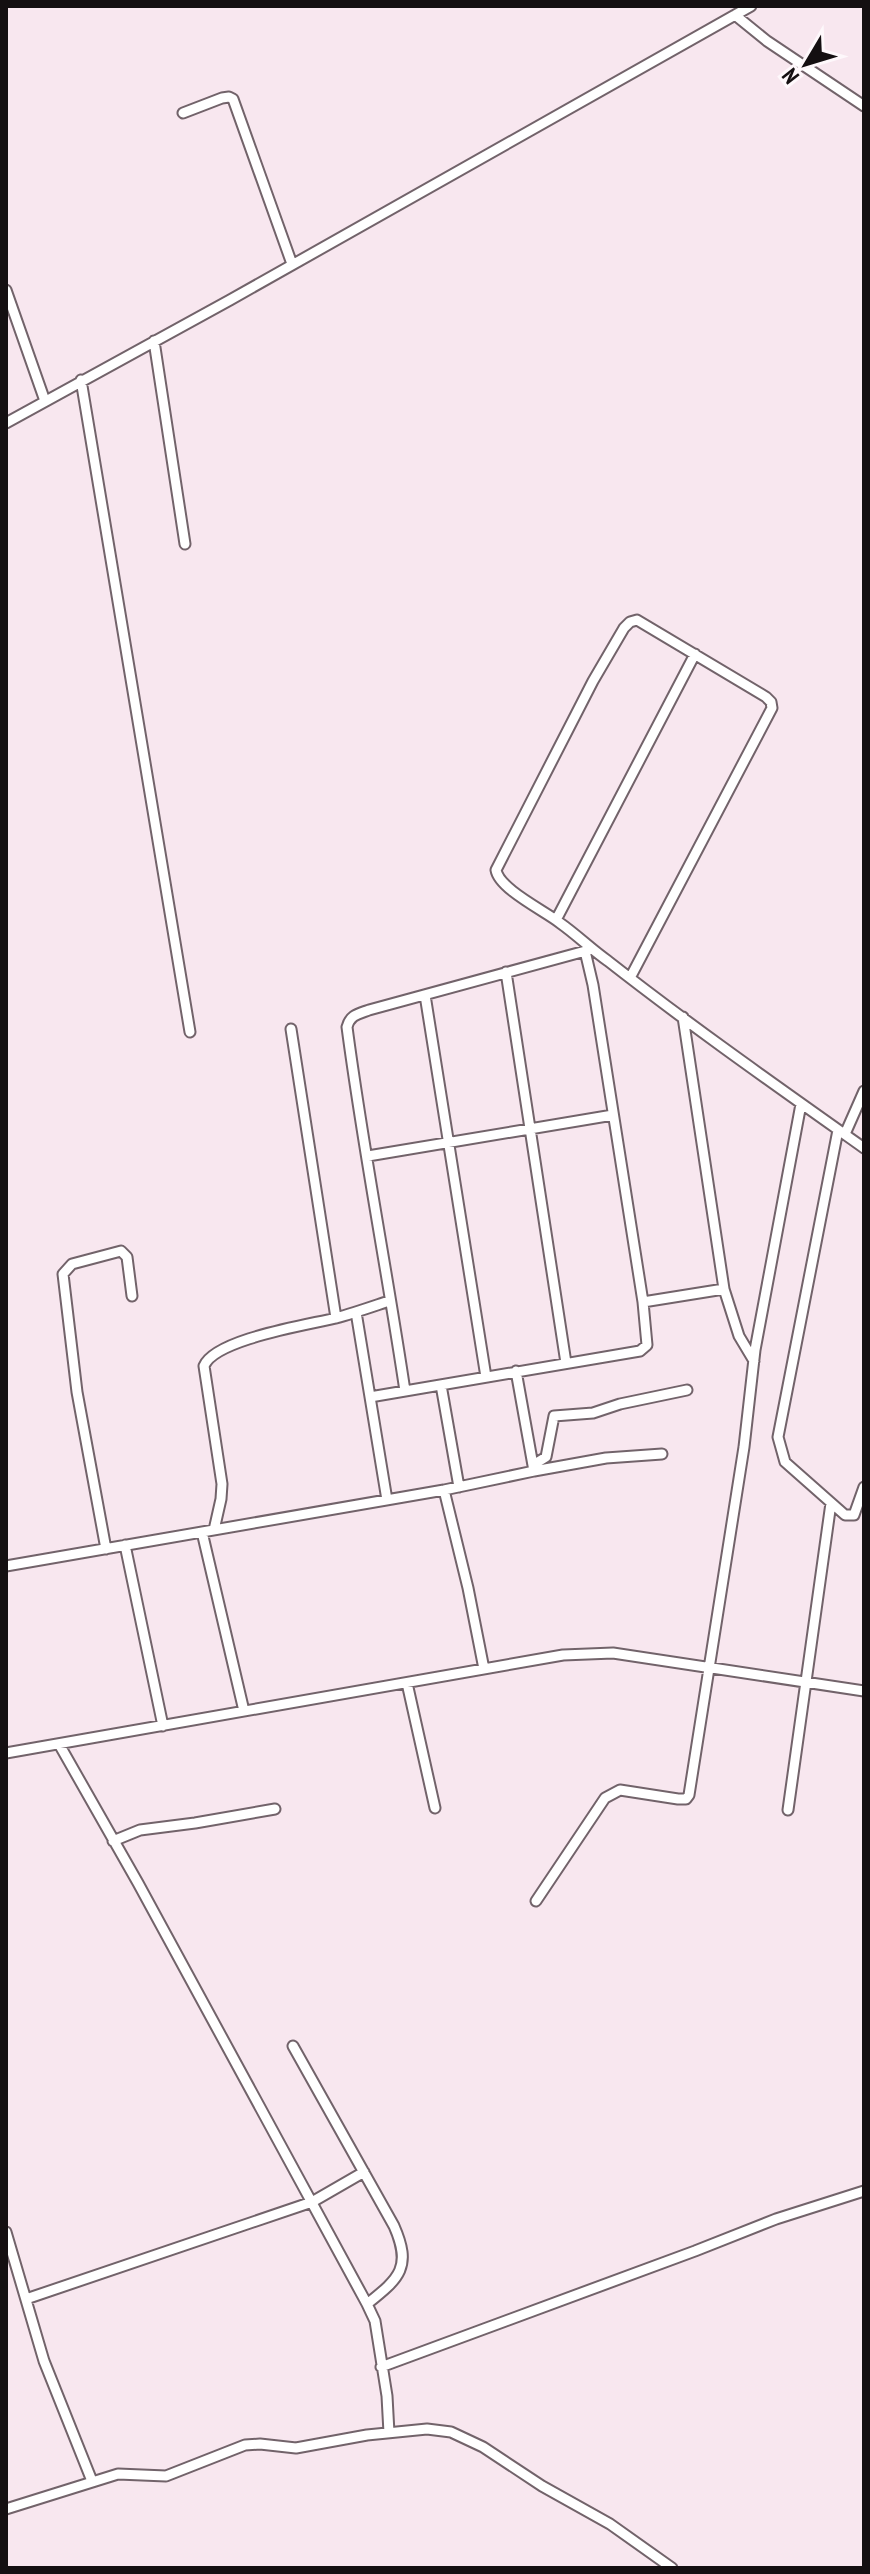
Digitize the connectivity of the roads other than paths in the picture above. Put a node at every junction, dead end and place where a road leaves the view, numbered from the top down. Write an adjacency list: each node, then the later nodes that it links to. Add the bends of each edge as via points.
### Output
1 (751, 6): 2 (street)
2 (735, 15): 3 (street); 5 (street)
3 (864, 106)
4 (183, 113): 5 (street, via 233,99)
5 (292, 264): 7 (street)
6 (6, 290): 9 (street)
7 (154, 341): 8 (street); 11 (street)
8 (81, 380): 9 (street); 20 (street)
9 (45, 401): 10 (street)
10 (6, 423)
11 (185, 544)
12 (695, 654): 13 (street); 13 (street, via 637,620 630,622 586,695 496,870 507,887); 16 (street, via 766,697 772,708)
13 (556, 920): 14 (street)
14 (589, 950): 15 (street); 16 (street); 23 (street)
15 (506, 972): 17 (street); 24 (street)
16 (630, 978): 18 (street)
17 (425, 995): 26 (street); 28 (street, via 348,1021)
18 (683, 1017): 22 (street); 29 (street)
19 (291, 1029): 34 (street)
20 (190, 1032)
21 (864, 1091): 25 (street)
22 (801, 1104): 25 (street); 35 (street)
23 (613, 1115): 24 (street); 32 (street)
24 (532, 1129): 26 (street); 36 (street)
25 (842, 1132): 27 (street); 49 (street, via 778,1437 785,1462)
26 (449, 1142): 28 (street); 38 (street)
27 (864, 1148)
28 (368, 1156): 31 (street)
29 (724, 1289): 32 (street); 35 (street, via 739,1336)
30 (132, 1296): 53 (street, via 127,1257 121,1251 72,1264 63,1274 77,1392)
31 (389, 1301): 33 (street); 41 (street)
32 (643, 1302): 36 (street, via 644,1349)
33 (356, 1312): 34 (street); 42 (street)
34 (336, 1318): 50 (street, via 267,1333 206,1361 222,1484)
35 (754, 1361): 55 (street)
36 (566, 1363): 37 (street)
37 (516, 1371): 38 (street); 44 (street)
38 (486, 1377): 39 (street)
39 (441, 1385): 41 (street); 45 (street)
40 (687, 1390): 44 (street, via 593,1413 554,1416 546,1457)
41 (405, 1391): 42 (street)
42 (370, 1397): 48 (street)
43 (662, 1454): 44 (street)
44 (534, 1468): 45 (street)
45 (459, 1487): 47 (street)
46 (864, 1487): 49 (street, via 854,1515 845,1515)
47 (444, 1490): 48 (street); 56 (street)
48 (387, 1500): 50 (street)
49 (831, 1503): 57 (street)
50 (214, 1530): 51 (street)
51 (202, 1532): 52 (street); 60 (street)
52 (125, 1545): 53 (street); 61 (street)
53 (106, 1549): 54 (street)
54 (6, 1566)
55 (708, 1668): 56 (street, via 613,1653 563,1655); 57 (street); 68 (street, via 689,1795 678,1799 612,1793)
56 (484, 1669): 58 (street)
57 (804, 1682): 59 (street); 66 (street)
58 (407, 1683): 60 (street); 64 (street)
59 (864, 1691)
60 (244, 1711): 61 (street)
61 (163, 1726): 62 (street)
62 (59, 1744): 63 (street); 67 (street)
63 (6, 1753)
64 (435, 1808)
65 (275, 1809): 67 (street, via 140,1830)
66 (788, 1810)
67 (113, 1841): 72 (street)
68 (536, 1901)
69 (293, 2046): 70 (street)
70 (364, 2172): 72 (street); 75 (street, via 394,2226 404,2262 399,2276)
71 (864, 2191): 76 (street)
72 (312, 2202): 74 (street); 75 (street)
73 (6, 2232): 74 (street)
74 (26, 2299): 78 (street, via 44,2361)
75 (367, 2304): 76 (street, via 375,2321)
76 (381, 2367): 77 (street)
77 (389, 2433): 78 (street, via 296,2448 245,2445 166,2476 118,2474); 80 (street, via 451,2432 483,2447)
78 (92, 2481): 79 (street)
79 (6, 2509)
80 (672, 2568)

